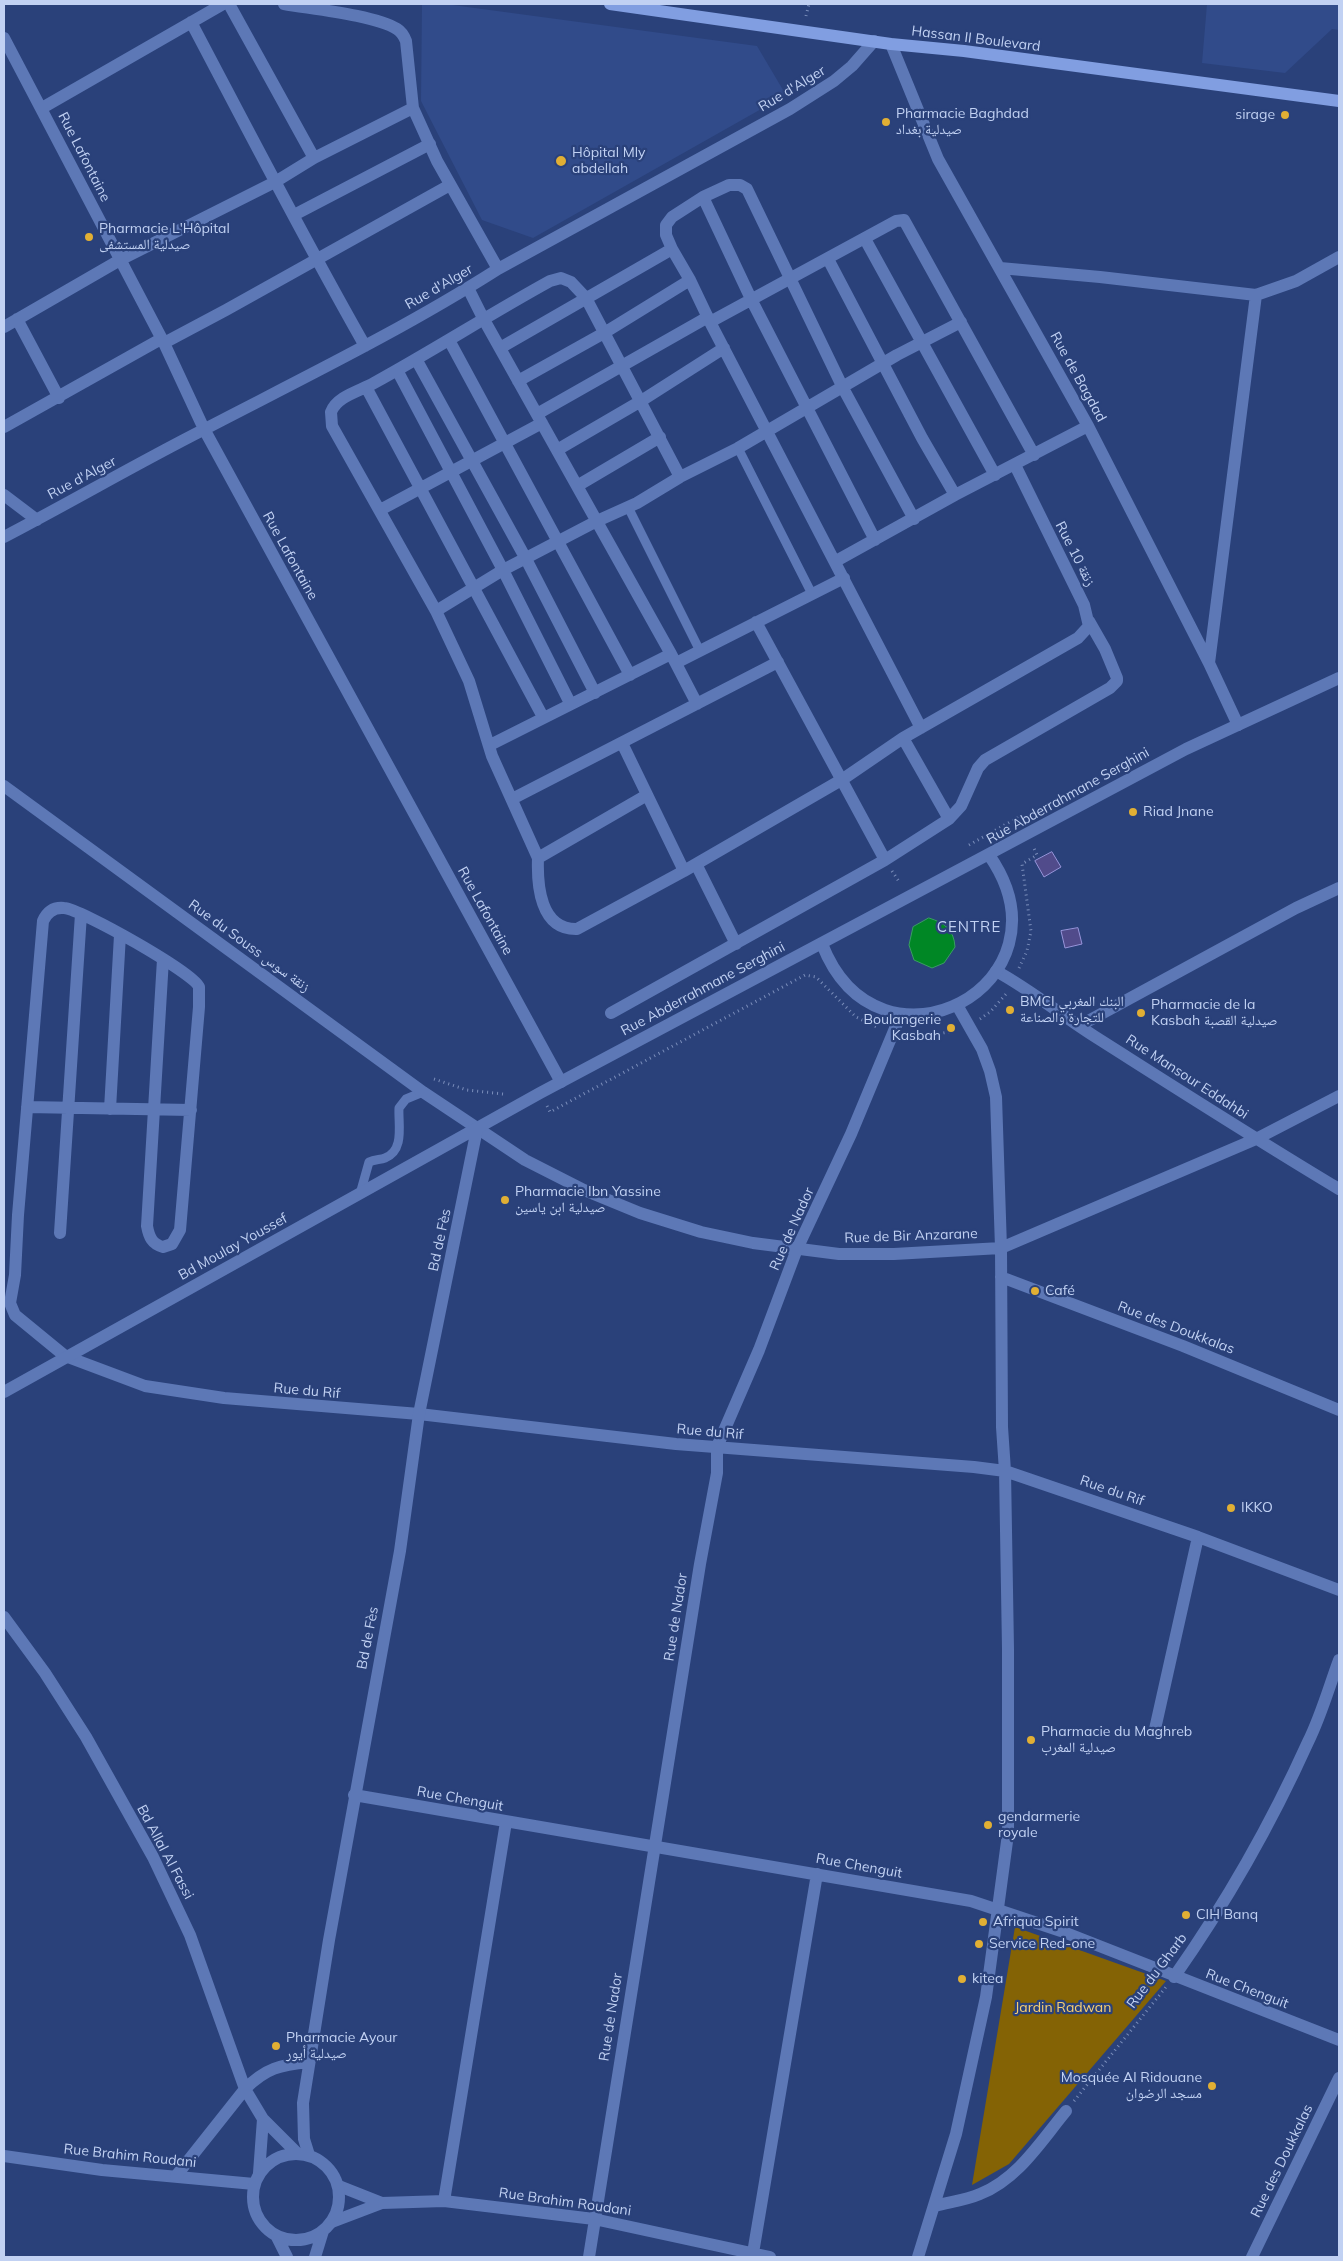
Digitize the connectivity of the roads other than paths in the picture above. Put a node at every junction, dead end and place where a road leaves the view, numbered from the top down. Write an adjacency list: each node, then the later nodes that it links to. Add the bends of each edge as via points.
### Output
1 (223, 4): 5 (street)
2 (230, 4): 13 (street)
3 (284, 4): 11 (street, via 376,21 399,30 406,41)
4 (610, 4): 7 (main road, Hassan II Boulevard)
5 (190, 22): 10 (street); 14 (street)
6 (4, 38): 10 (street, Rue Lafontaine)
7 (874, 41): 8 (main road, Hassan II Boulevard); 25 (street, Rue d'Alger, via 834,81 790,109)
8 (891, 44): 9 (main road, Hassan II Boulevard); 24 (street, Rue de Bagdad, via 938,159)
9 (1339, 101)
10 (42, 108): 22 (street, Rue Lafontaine)
11 (413, 108): 12 (street); 13 (street)
12 (430, 144): 15 (street); 17 (street)
13 (314, 158): 14 (street)
14 (275, 182): 17 (street); 22 (street)
15 (450, 185): 23 (street); 25 (street)
16 (704, 197): 19 (street, via 668,221 666,235); 27 (street, via 729,186 740,185 747,189); 31 (street)
17 (294, 215): 23 (street)
18 (866, 239): 21 (street); 35 (street, via 896,221 906,221); 40 (street)
19 (672, 248): 26 (street); 30 (street)
20 (1339, 257): 29 (street, via 1296,281)
21 (828, 259): 27 (street); 45 (street)
22 (120, 260): 33 (street); 39 (street, Rue Lafontaine)
23 (316, 261): 39 (street); 41 (street)
24 (1000, 268): 29 (street); 55 (street, Rue de Bagdad)
25 (498, 269): 28 (street, Rue d'Alger)
26 (690, 280): 34 (street); 37 (street)
27 (790, 280): 31 (street); 50 (street)
28 (468, 288): 32 (street); 41 (street, Rue d'Alger)
29 (1256, 295): 93 (street)
30 (586, 298): 32 (street, via 571,282 557,277); 37 (street); 42 (street)
31 (752, 301): 34 (street); 53 (street)
32 (483, 318): 38 (street); 42 (street)
33 (17, 319): 36 (street); 51 (street)
34 (709, 320): 43 (street); 46 (street)
35 (961, 322): 40 (street); 63 (street)
36 (4, 327)
37 (604, 333): 46 (street); 48 (street)
38 (449, 340): 44 (street); 60 (street)
39 (162, 341): 51 (street); 57 (street, Rue Lafontaine)
40 (921, 343): 45 (street); 67 (street)
41 (365, 346): 57 (street, Rue d'Alger)
42 (500, 348): 48 (street)
43 (724, 348): 52 (street); 58 (street)
44 (416, 359): 47 (street); 64 (street)
45 (883, 364): 50 (street); 72 (street)
46 (622, 367): 52 (street); 54 (street)
47 (397, 370): 49 (street); 66 (street)
48 (518, 381): 54 (street)
49 (366, 387): 70 (street); 74 (street, via 339,400 330,418)
50 (843, 388): 53 (street); 75 (street)
51 (59, 398): 56 (street)
52 (641, 401): 59 (street); 62 (street)
53 (806, 408): 58 (street); 79 (street)
54 (540, 419): 60 (street); 62 (street)
55 (1088, 426): 63 (street); 93 (street, Rue de Bagdad)
56 (4, 427)
57 (204, 429): 76 (street, Rue d'Alger); 126 (street, Rue Lafontaine)
58 (767, 430): 61 (street); 82 (street)
59 (660, 437): 68 (street); 69 (street)
60 (504, 443): 64 (street); 80 (street)
61 (738, 448): 68 (street); 86 (lane)
62 (557, 450): 69 (street)
63 (1034, 455): 65 (street)
64 (472, 460): 66 (street); 81 (street)
65 (1015, 465): 67 (street); 88 (street, Rue 10 زنقة)
66 (451, 472): 70 (street); 83 (street)
67 (995, 475): 72 (street)
68 (680, 477): 73 (street)
69 (577, 486): 77 (street)
70 (420, 489): 74 (street); 85 (street)
71 (4, 494): 76 (street)
72 (955, 496): 75 (street)
73 (628, 507): 77 (street); 90 (lane)
74 (380, 510): 87 (street)
75 (914, 519): 79 (street)
76 (37, 520): 78 (street, Rue d'Alger)
77 (597, 521): 80 (street); 91 (street)
78 (4, 537)
79 (875, 540): 82 (street)
80 (558, 543): 81 (street); 94 (street)
81 (526, 559): 83 (street); 96 (street)
82 (836, 561): 84 (street)
83 (503, 570): 85 (street); 97 (street)
84 (844, 578): 86 (street); 101 (street)
85 (475, 589): 87 (street); 99 (street)
86 (812, 594): 89 (street)
87 (436, 611): 104 (street, via 469,681)
88 (1089, 621): 101 (street, via 1081,635); 109 (street, Rue 10 زنقة, via 1115,670 1117,681 1106,691 985,760 978,768 961,806)
89 (756, 622): 90 (street); 92 (street)
90 (700, 651): 91 (street)
91 (674, 658): 94 (street); 98 (street)
92 (778, 662): 98 (street); 105 (street)
93 (1209, 663): 100 (street, Rue de Bagdad)
94 (630, 675): 96 (street)
95 (1339, 678): 100 (street, Rue Abderrahmane Serghini)
96 (594, 693): 97 (street)
97 (570, 703): 99 (street)
98 (697, 704): 103 (street)
99 (543, 718): 104 (street)
100 (1238, 725): 110 (street, Rue Abderrahmane Serghini, via 1186,749)
101 (921, 728): 102 (street)
102 (903, 738): 105 (street); 109 (street)
103 (622, 743): 107 (street); 108 (street)
104 (490, 746): 108 (street)
105 (843, 780): 112 (street); 113 (street)
106 (4, 786): 127 (street, Rue du Souss زنقة سوس)
107 (647, 795): 111 (street); 114 (street)
108 (512, 799): 111 (street)
109 (949, 819): 112 (street)
110 (989, 856): 119 (street); 121 (street, Rue Abderrahmane Serghini, via 1006,886 1012,921 1010,939)
111 (538, 858): 114 (street, via 539,894 545,909 552,919 568,929 591,922)
112 (885, 860): 118 (street)
113 (696, 864): 114 (street); 118 (street)
114 (684, 871)
115 (1339, 888): 125 (street)
116 (81, 914): 117 (street); 129 (street, via 60,908 47,913 43,921); 130 (street)
117 (120, 935): 120 (street); 131 (street)
118 (736, 944): 123 (street)
119 (822, 944): 124 (street, Rue Abderrahmane Serghini, via 838,977 851,990 866,1001); 126 (street, Rue Abderrahmane Serghini)
120 (163, 959): 132 (street); 133 (street, via 194,979 199,987)
121 (996, 971): 122 (street, Rue Abderrahmane Serghini, via 979,991); 125 (street, Rue Mansour Eddahbi)
122 (958, 1005): 124 (street, Rue Abderrahmane Serghini, via 920,1015); 139 (street, via 982,1049 996,1097)
123 (611, 1013)
124 (901, 1014): 140 (street, Rue de Nador, via 851,1134)
125 (1078, 1026): 135 (street, Rue Mansour Eddahbi)
126 (561, 1082): 134 (street, Rue Abderrahmane Serghini)
127 (423, 1092): 134 (street, Rue du Souss زنقة سوس); 137 (lane, via 406,1099 399,1108 400,1135 396,1149 385,1158 369,1162)
128 (1339, 1096): 135 (street, Rue de Bir Anzarane)
129 (28, 1106): 130 (street); 142 (street, via 15,1275)
130 (69, 1109): 131 (street); 138 (street)
131 (110, 1109): 132 (street)
132 (154, 1110): 133 (street); 133 (street, via 147,1226 153,1242 163,1247 172,1244 180,1230)
133 (191, 1110)
134 (477, 1129): 137 (street, Bd Moulay Youssef); 140 (street, Rue de Bir Anzarane, via 525,1160 584,1190 640,1213 701,1232); 146 (street, Bd de Fès)
135 (1256, 1139): 136 (street, Rue Mansour Eddahbi); 139 (street, Rue de Bir Anzarane)
136 (1339, 1189)
137 (360, 1194): 143 (street, Bd Moulay Youssef)
138 (60, 1233)
139 (1001, 1248): 140 (street, Rue de Bir Anzarane, via 894,1254 840,1254); 141 (street)
140 (797, 1249): 147 (street, Rue de Nador, via 760,1350)
141 (1001, 1276): 145 (street, Rue des Doukkalas); 148 (street)
142 (8, 1307): 143 (street, Rue du Rif)
143 (65, 1356): 144 (street, Bd Moulay Youssef); 146 (street, Rue du Rif, via 145,1386 224,1398)
144 (4, 1392)
145 (1339, 1410)
146 (419, 1414): 147 (street, Rue du Rif); 154 (street, Bd de Fès, via 400,1551)
147 (717, 1447): 148 (street, Rue du Rif, via 965,1466); 156 (street, Rue de Nador, via 717,1473)
148 (1005, 1472): 149 (street, Rue du Rif); 158 (street, via 1008,1834)
149 (1198, 1537): 150 (street, Rue du Rif); 153 (street)
150 (1339, 1590)
151 (4, 1617): 163 (street, Bd Allal Al Fassi, via 86,1737 153,1857 190,1935)
152 (1339, 1660): 159 (street, Rue du Gharb, via 1309,1741 1265,1829 1232,1889)
153 (1155, 1730)
154 (354, 1795): 155 (street, Rue Chenguit); 161 (street, Bd de Fès)
155 (506, 1822): 156 (street, Rue Chenguit); 171 (street)
156 (654, 1847): 157 (street, Rue Chenguit); 174 (street, Rue de Nador)
157 (817, 1874): 158 (street, Rue Chenguit); 177 (street)
158 (1000, 1909): 159 (street, Rue Chenguit); 173 (street, via 986,1997 961,2114)
159 (1174, 1977): 160 (street, Rue Chenguit)
160 (1339, 2040)
161 (309, 2062): 163 (street, via 271,2068); 166 (street, Bd de Fès)
162 (1339, 2078): 183 (street, Rue des Doukkalas)
163 (245, 2089): 165 (street, Bd Allal Al Fassi); 168 (street)
164 (1066, 2111): 173 (street, via 1018,2170 981,2194)
165 (263, 2119): 166 (street, Bd Allal Al Fassi); 169 (street)
166 (303, 2154): 169 (street, via 277,2157 267,2164); 170 (street, via 328,2166)
167 (4, 2156): 168 (street, Rue Brahim Roudani, via 102,2170)
168 (176, 2176): 169 (street, Rue Brahim Roudani)
169 (257, 2179): 176 (street, via 252,2196 259,2219)
170 (339, 2186): 172 (street, Rue Brahim Roudani); 175 (street, via 338,2210)
171 (444, 2201): 172 (street, Rue Brahim Roudani); 174 (street, Rue Brahim Roudani)
172 (382, 2203): 175 (street, Rue Brahim Roudani)
173 (935, 2206): 182 (street)
174 (594, 2219): 177 (street, Rue Brahim Roudani); 180 (street, Rue de Nador)
175 (328, 2226): 176 (street, via 312,2237 300,2240); 179 (street)
176 (276, 2236): 178 (street)
177 (754, 2253): 181 (street, Rue Brahim Roudani)
178 (287, 2257)
179 (315, 2257)
180 (589, 2257)
181 (770, 2257)
182 (918, 2257)
183 (1252, 2257)

